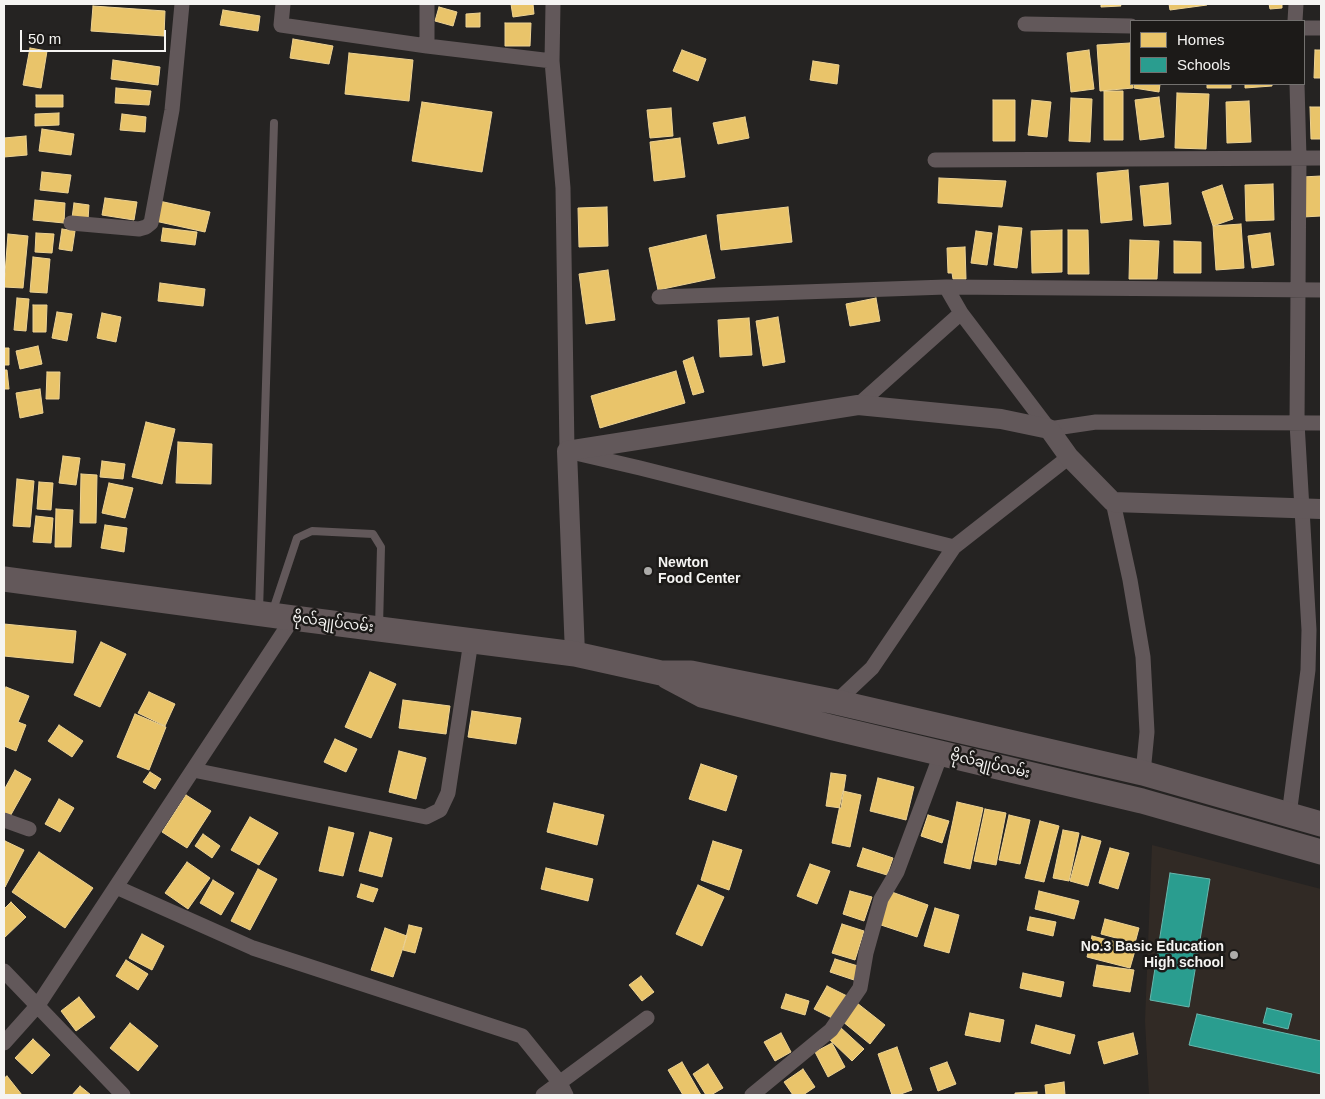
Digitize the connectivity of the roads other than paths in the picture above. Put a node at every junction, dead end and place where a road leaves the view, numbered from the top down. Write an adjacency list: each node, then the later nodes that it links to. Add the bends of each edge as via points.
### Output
1 (182, 4): 18 (street, via 172,110 151,223 139,229)
2 (283, 4): 11 (street, via 281,25)
3 (427, 4): 11 (street)
4 (552, 4): 12 (street)
5 (1296, 4): 6 (street)
6 (1295, 20)
7 (1026, 24): 8 (street)
8 (1130, 26)
9 (1305, 28): 10 (street)
10 (1321, 28)
11 (427, 46): 12 (street)
12 (552, 60): 28 (street, via 564,188)
13 (1296, 85): 15 (street)
14 (274, 123): 35 (lane)
15 (1299, 158): 16 (street); 17 (street); 20 (street)
16 (1321, 158)
17 (935, 160)
18 (71, 223)
19 (946, 287): 20 (street); 22 (street); 23 (street)
20 (1297, 290): 21 (street); 25 (street)
21 (1321, 290)
22 (658, 297)
23 (961, 313): 24 (street); 27 (street)
24 (858, 405): 27 (street, via 1001,418); 28 (street)
25 (1297, 423): 26 (street); 27 (street, via 1096,422); 31 (street)
26 (1321, 423)
27 (1049, 429): 29 (street)
28 (567, 451): 33 (street); 39 (street)
29 (1070, 457): 30 (street); 33 (street)
30 (1113, 502): 31 (street); 45 (street, via 1143,657 1147,732)
31 (1301, 510): 32 (street); 37 (street)
32 (1321, 510)
33 (954, 548): 42 (street, via 872,668)
34 (4, 579): 35 (main road, ဗိုလ်ချုပ်လမ်း)
35 (274, 616): 36 (main road, ဗိုလ်ချုပ်လမ်း); 36 (lane, via 297,538 312,531 373,534 380,547); 44 (street)
36 (380, 629): 38 (main road, ဗိုလ်ချုပ်လမ်း)
37 (1315, 630): 40 (street)
38 (472, 641): 39 (main road, ဗိုလ်ချုပ်လမ်း); 44 (street, via 448,794 440,810 426,817)
39 (575, 654): 41 (main road, ဗိုလ်ချုပ်လမ်း)
40 (1314, 672): 46 (street)
41 (661, 673): 42 (main road, ဗိုလ်ချုပ်လမ်း, via 691,673); 43 (main road, ဗိုလ်ချုပ်လမ်း, via 702,695)
42 (836, 702): 45 (main road, ဗိုလ်ချုပ်လမ်း)
43 (941, 754): 50 (main road, ဗိုလ်ချုပ်လမ်း, via 1142,801); 59 (street, via 897,872 881,898 860,988 831,1030)
44 (193, 770): 51 (street)
45 (1144, 772): 46 (main road, ဗိုလ်ချုပ်လမ်း)
46 (1289, 815): 48 (main road, ဗိုလ်ချုပ်လမ်း)
47 (4, 820): 49 (street)
48 (1321, 824)
49 (28, 829)
50 (1321, 852)
51 (116, 887): 53 (street); 56 (street, via 253,948 522,1036)
52 (4, 971): 53 (street)
53 (38, 1005): 55 (street); 57 (street)
54 (648, 1018): 56 (street)
55 (4, 1043)
56 (563, 1089): 58 (street)
57 (123, 1095)
58 (543, 1095)
59 (752, 1095)

